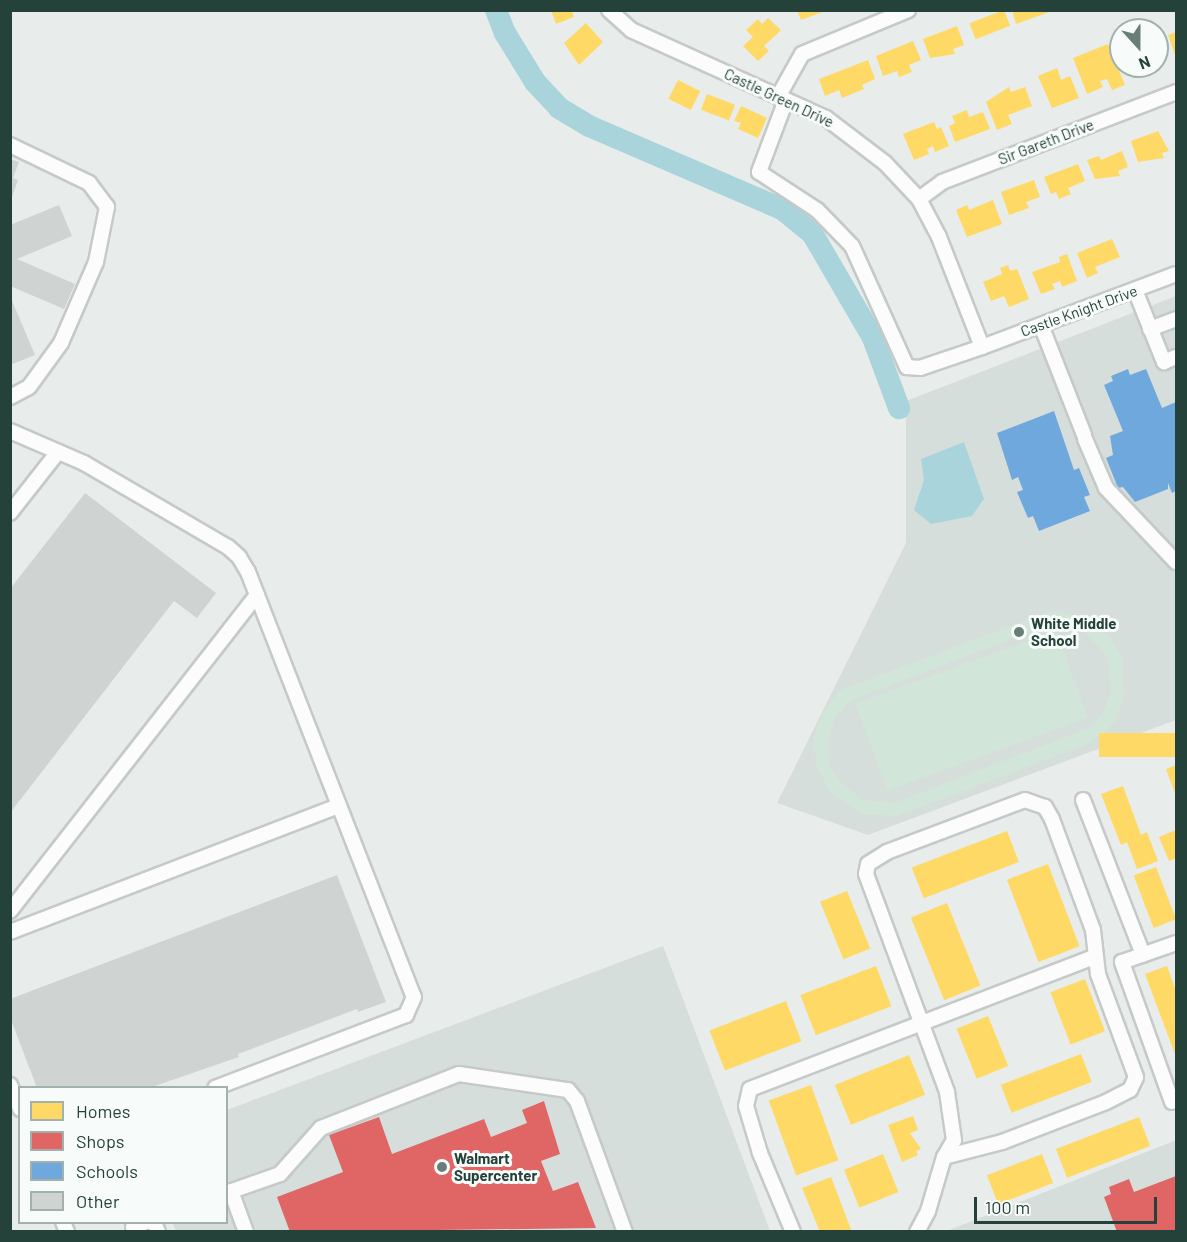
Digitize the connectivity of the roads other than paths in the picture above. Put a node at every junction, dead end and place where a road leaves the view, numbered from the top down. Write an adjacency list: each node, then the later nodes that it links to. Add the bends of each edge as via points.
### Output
1 (609, 10): 4 (street, Castle Green Drive, via 631,30)
2 (908, 10): 4 (street, via 802,54 788,73)
3 (1176, 92): 6 (street, Sir Gareth Drive, via 942,182)
4 (782, 99): 6 (street, Castle Green Drive, via 845,130 885,163); 12 (street, Castle Knight Drive, via 759,172 817,210 852,246 902,362 907,368 920,368)
5 (10, 145): 14 (street, via 88,183 107,207 96,262 62,343 29,387)
6 (919, 199): 12 (street, Castle Green Drive, via 951,262)
7 (1176, 274): 8 (street, Castle Knight Drive)
8 (1135, 290): 10 (street, Castle Knight Drive); 11 (street)
9 (1176, 319): 11 (street)
10 (1041, 325): 12 (street, Castle Knight Drive); 18 (street, via 1106,488)
11 (1150, 329): 13 (street, via 1164,362)
12 (982, 347)
13 (1176, 357)
14 (10, 397)
15 (10, 432): 16 (street)
16 (58, 452): 17 (street); 19 (street, via 228,547 249,572)
17 (10, 513)
18 (1176, 562)
19 (257, 595): 21 (street); 22 (street)
20 (1083, 800): 25 (street)
21 (339, 806): 23 (street); 29 (street, via 414,997 413,1006 406,1016)
22 (10, 911)
23 (10, 932)
24 (1176, 943): 25 (street)
25 (1143, 955): 30 (street, via 1122,962)
26 (1093, 957): 27 (street); 27 (street, via 1093,930 1045,807 1025,800 1007,805 886,852 868,864 866,874); 32 (street, via 1136,1077 1130,1090 1002,1142)
27 (923, 1026): 32 (street, via 952,1114 954,1140); 36 (street, via 769,1079 746,1094 760,1153)
28 (10, 1085): 31 (street)
29 (220, 1086)
30 (1172, 1102)
31 (18, 1104)
32 (944, 1157): 37 (street, via 928,1211)
33 (229, 1192): 34 (street); 35 (street, via 280,1174 321,1128 459,1074 568,1090 577,1101)
34 (246, 1232)
35 (625, 1232)
36 (793, 1232)
37 (917, 1232)

